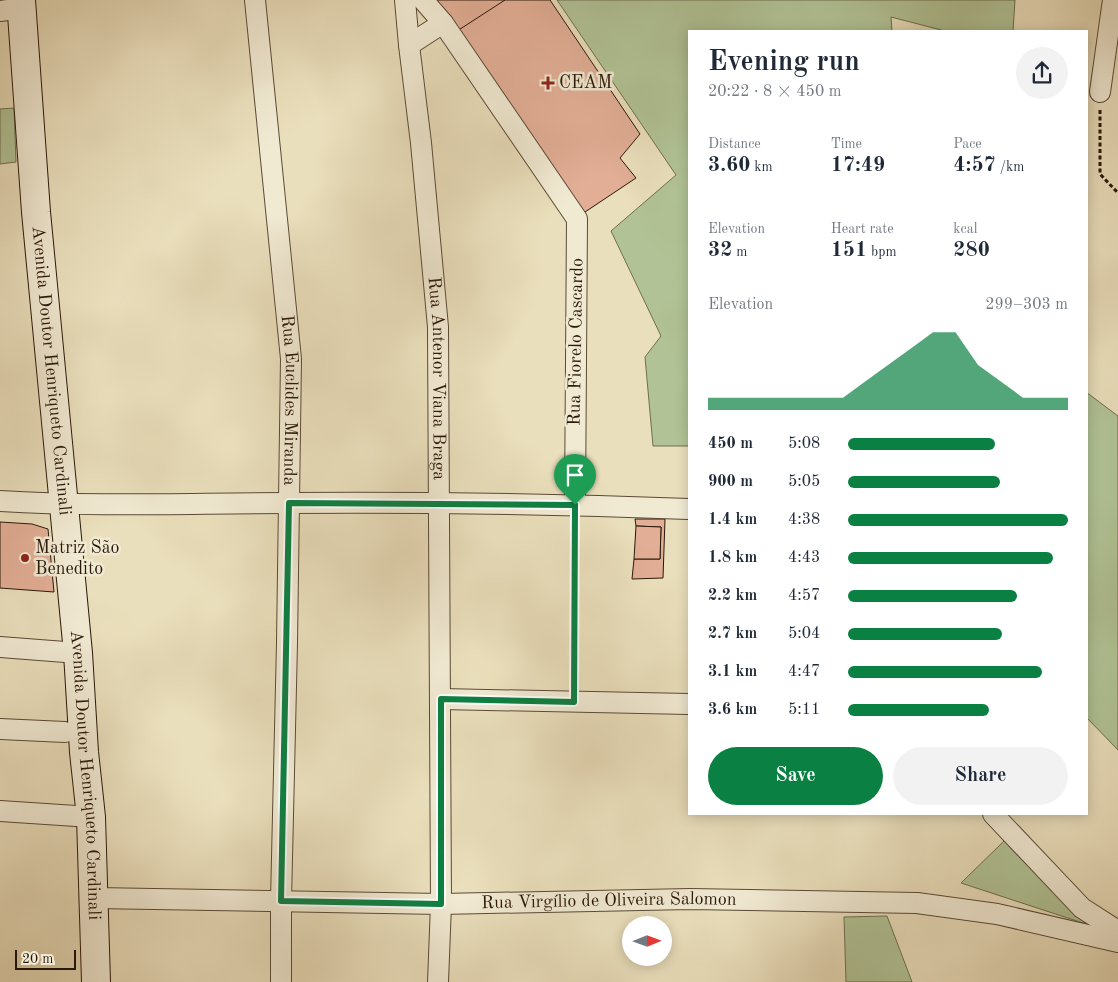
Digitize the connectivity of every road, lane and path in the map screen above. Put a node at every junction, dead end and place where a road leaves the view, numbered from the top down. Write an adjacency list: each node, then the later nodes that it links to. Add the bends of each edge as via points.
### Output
1 (256, 0): 11 (street, Rua Euclides Miranda, via 291,359)
2 (405, 0): 7 (street, Rua Antenor Viana Braga)
3 (423, 0): 6 (street, Rua Fiorelo Cascardo)
4 (1114, 0): 8 (street)
5 (14, 6): 13 (main road, Avenida Doutor Henriqueto Cardinali)
6 (443, 23): 7 (street); 14 (street, Rua Fiorelo Cascardo, via 577,219)
7 (408, 45): 12 (street, Rua Antenor Viana Braga, via 421,143 438,327)
8 (1100, 92): 9 (path, via 1100,174)
9 (1118, 193)
10 (0, 501): 13 (street)
11 (289, 503): 12 (street); 13 (street); 27 (street, Rua Euclides Miranda)
12 (438, 503): 14 (street); 18 (street, Rua Antenor Viana Braga)
13 (64, 505): 17 (main road, Avenida Doutor Henriqueto Cardinali)
14 (575, 505): 15 (street); 19 (path)
15 (688, 510)
16 (0, 647): 17 (street)
17 (78, 653): 25 (main road, Avenida Doutor Henriqueto Cardinali)
18 (441, 699): 19 (street); 28 (street, Rua Antenor Viana Braga)
19 (574, 702): 20 (street)
20 (688, 704)
21 (0, 729): 22 (street)
22 (65, 732)
23 (0, 811): 25 (street)
24 (994, 815): 29 (street, via 1082,908)
25 (91, 817): 26 (main road, Avenida Doutor Henriqueto Cardinali)
26 (95, 898): 27 (street, Rua Virgílio de Oliveira Salomon); 31 (main road, Avenida Doutor Henriqueto Cardinali)
27 (281, 901): 28 (street, Rua Virgílio de Oliveira Salomon); 32 (street, Rua Euclides Miranda)
28 (441, 904): 30 (street, Rua Virgílio de Oliveira Salomon, via 690,899 917,903 998,914); 33 (street, Rua Antenor Viana Braga)
29 (1118, 931)
30 (1118, 942)
31 (96, 982)
32 (281, 982)
33 (438, 982)

